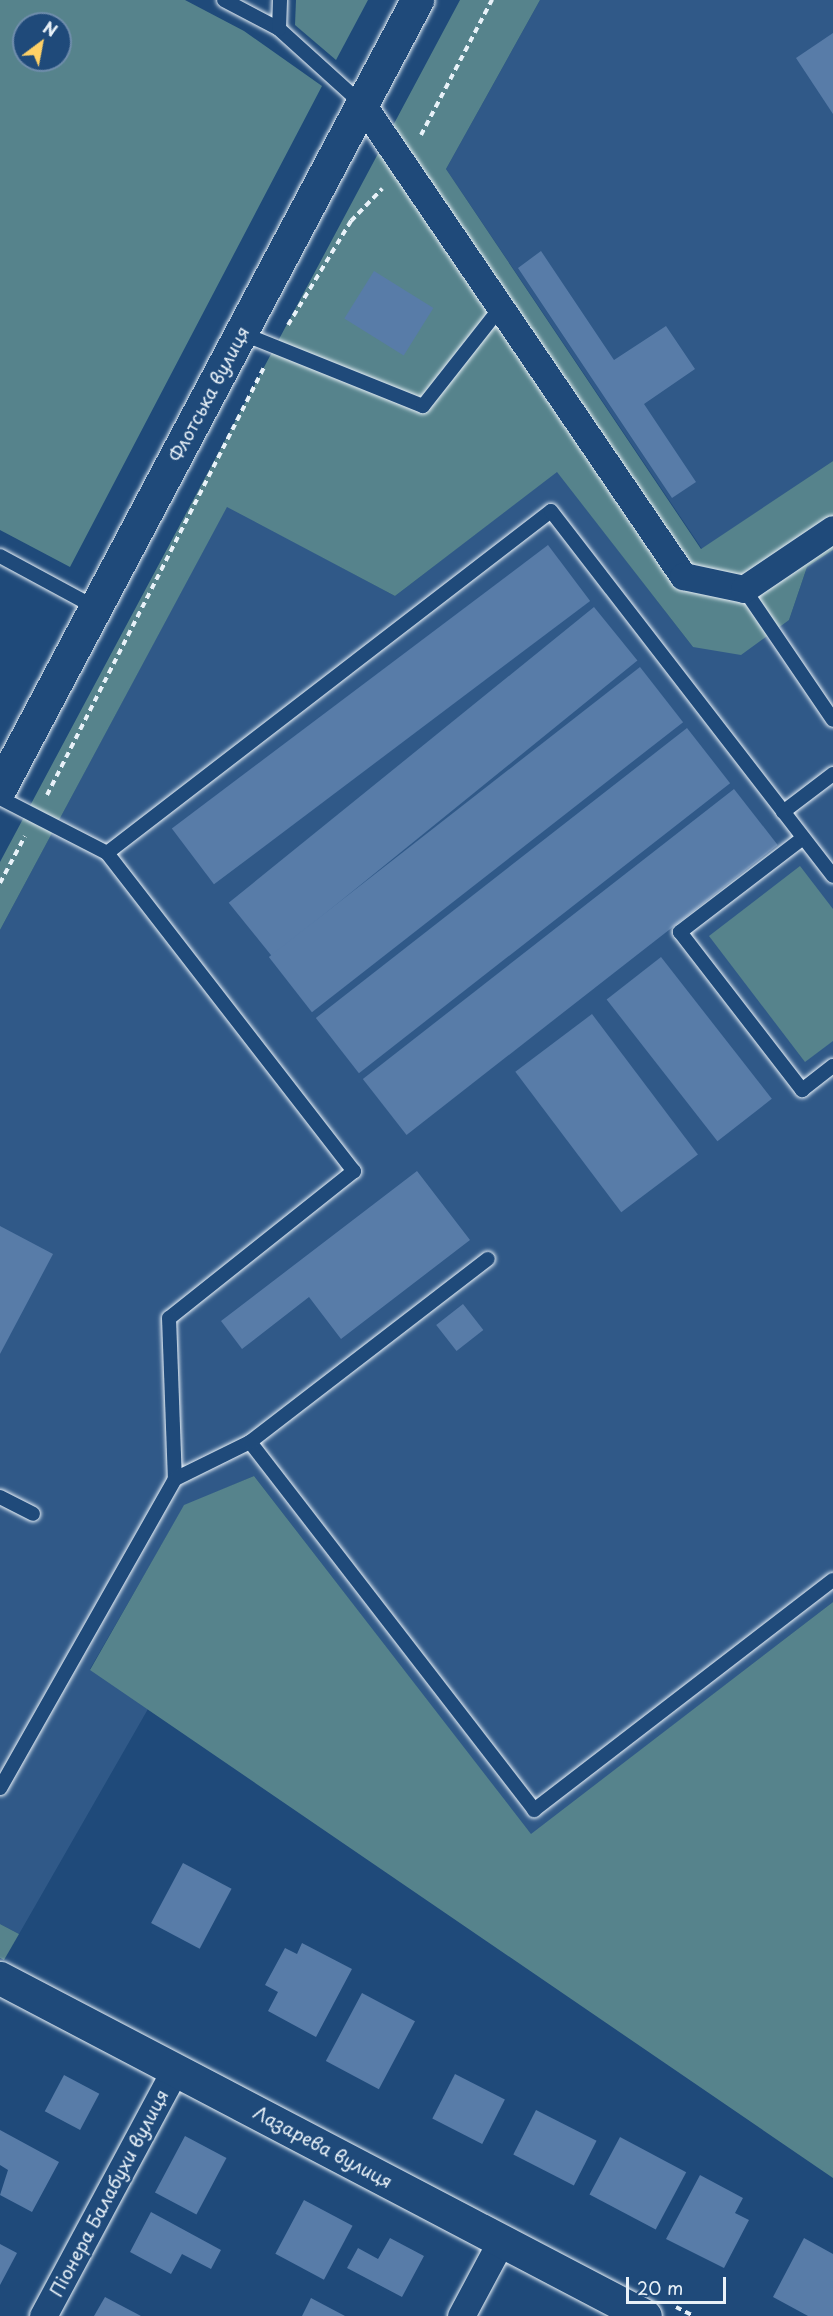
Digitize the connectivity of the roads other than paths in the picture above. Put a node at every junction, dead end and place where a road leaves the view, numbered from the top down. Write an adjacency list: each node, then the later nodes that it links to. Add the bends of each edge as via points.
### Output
1 (224, 0): 4 (lane)
2 (280, 0): 4 (lane)
3 (417, 0): 5 (street, Флотська вулиця)
4 (279, 29): 5 (lane)
5 (362, 104): 6 (street); 7 (street, Флотська вулиця)
6 (500, 308): 7 (lane, via 423,406); 10 (street, via 683,576)
7 (241, 333): 11 (street, Флотська вулиця)
8 (833, 529): 10 (street)
9 (0, 556): 11 (lane)
10 (744, 589): 12 (lane)
11 (96, 608): 14 (street, Флотська вулиця)
12 (833, 720)
13 (833, 774): 16 (lane)
14 (0, 788)
15 (0, 798): 18 (lane)
16 (783, 812): 17 (lane); 18 (lane, via 551,511)
17 (803, 838): 19 (lane); 20 (lane, via 680,932 802,1090)
18 (107, 853): 23 (lane, via 354,1171 169,1318)
19 (833, 876)
20 (833, 1066)
21 (488, 1259): 22 (lane)
22 (250, 1442): 23 (lane); 26 (lane, via 534,1810)
23 (175, 1479): 27 (lane)
24 (0, 1497): 25 (lane)
25 (33, 1514)
26 (833, 1580)
27 (0, 1788)
28 (0, 1978): 29 (street, Лазарева вулиця)
29 (175, 2070): 30 (street, Лазарева вулиця); 31 (street, Піонера Балабухи вулиця)
30 (501, 2241): 32 (street); 33 (street, Лазарева вулиця)
31 (44, 2316)
32 (461, 2316)
33 (645, 2316)

